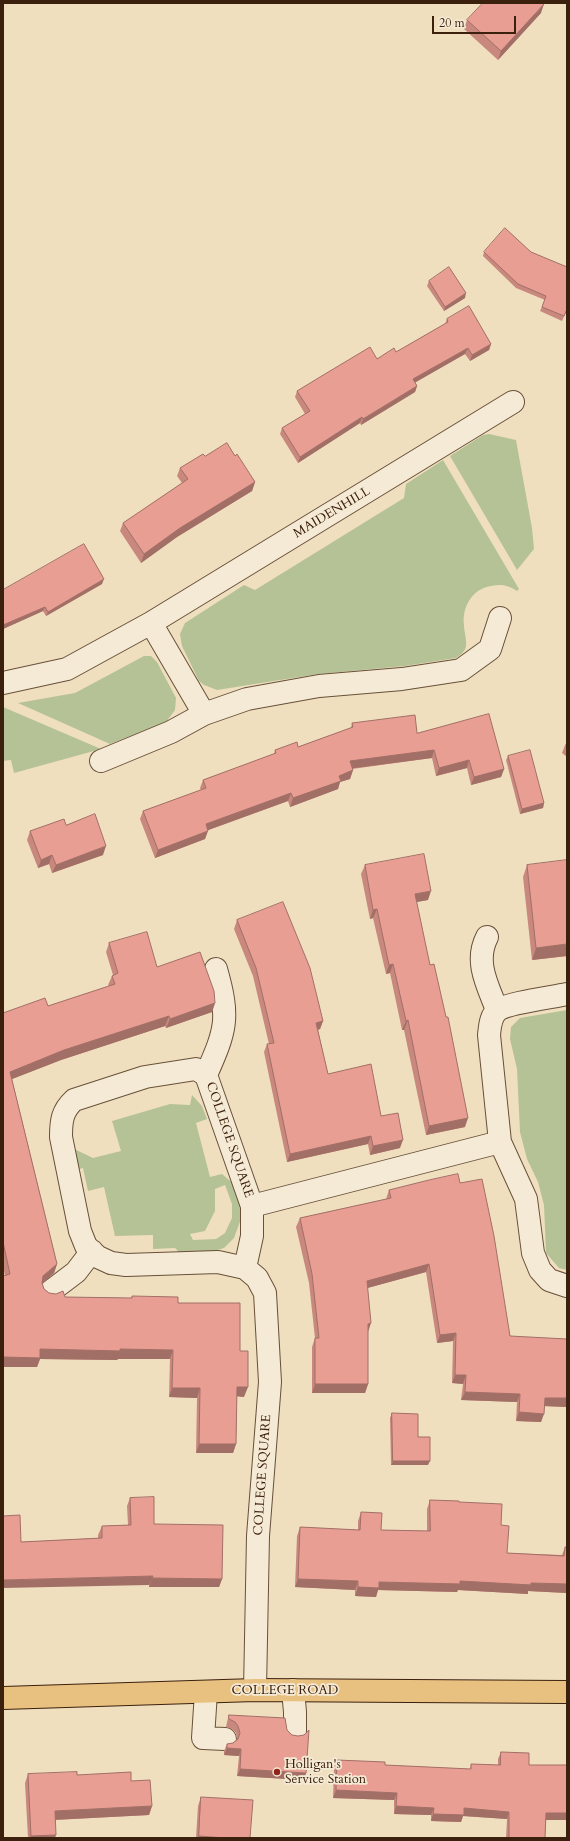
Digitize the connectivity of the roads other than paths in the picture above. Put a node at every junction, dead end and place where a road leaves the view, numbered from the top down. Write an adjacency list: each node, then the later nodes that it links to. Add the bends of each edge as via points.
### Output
1 (513, 402): 3 (street, MAIDENHILL)
2 (500, 618): 5 (street, via 490,649 461,670 402,679 319,686 247,699)
3 (151, 624): 4 (street, MAIDENHILL, via 68,669); 5 (street)
4 (3, 683)
5 (204, 714): 6 (street, via 171,732)
6 (101, 761)
7 (487, 937): 10 (street, via 481,958 482,972)
8 (216, 969): 11 (street, via 225,1003 226,1019 221,1042)
9 (567, 994): 10 (street, via 509,1005)
10 (497, 1010): 12 (street, via 490,1021 489,1035)
11 (206, 1076): 13 (street, COLLEGE SQUARE); 14 (street, COLLEGE SQUARE, via 196,1070 145,1077 74,1100 65,1108 61,1122 61,1137 80,1231 86,1246)
12 (500, 1142): 13 (street, COLLEGE SQUARE); 16 (street, via 526,1199 534,1253 540,1270 549,1280)
13 (252, 1206): 15 (street, COLLEGE SQUARE, via 252,1236)
14 (92, 1252): 15 (street, COLLEGE SQUARE, via 111,1263 126,1265 218,1262); 17 (street, via 76,1272)
15 (245, 1268): 18 (street, COLLEGE SQUARE, via 257,1278 265,1294 270,1382 258,1536)
16 (567, 1286)
17 (52, 1290)
18 (255, 1690): 19 (main road, COLLEGE ROAD); 20 (main road, COLLEGE ROAD)
19 (293, 1690): 21 (main road, COLLEGE ROAD); 23 (street)
20 (206, 1692): 22 (main road, COLLEGE ROAD); 24 (street, via 203,1738)
21 (567, 1692)
22 (3, 1698)
23 (295, 1731)
24 (225, 1739)

